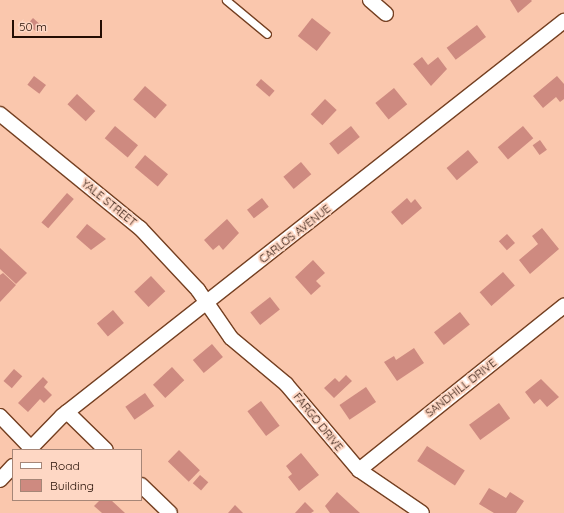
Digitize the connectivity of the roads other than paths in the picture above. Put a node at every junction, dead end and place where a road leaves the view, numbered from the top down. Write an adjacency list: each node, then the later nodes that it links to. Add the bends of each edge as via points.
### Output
1 (226, 0): 5 (lane)
2 (370, 0): 3 (street)
3 (386, 14)
4 (564, 21): 7 (street, CARLOS AVENUE)
5 (267, 34)
6 (0, 114): 7 (street, YALE STREET, via 140,228)
7 (206, 304): 9 (street, CARLOS AVENUE); 14 (street, FARGO DRIVE, via 245,353 286,384 302,401)
8 (564, 306): 14 (street, SANDHILL DRIVE)
9 (67, 412): 11 (street, CARLOS AVENUE); 12 (street)
10 (0, 416): 11 (street)
11 (30, 449)
12 (105, 449)
13 (12, 467): 15 (street)
14 (359, 470): 18 (street, FARGO DRIVE)
15 (0, 480)
16 (142, 486): 17 (street)
17 (170, 513)
18 (422, 513)

